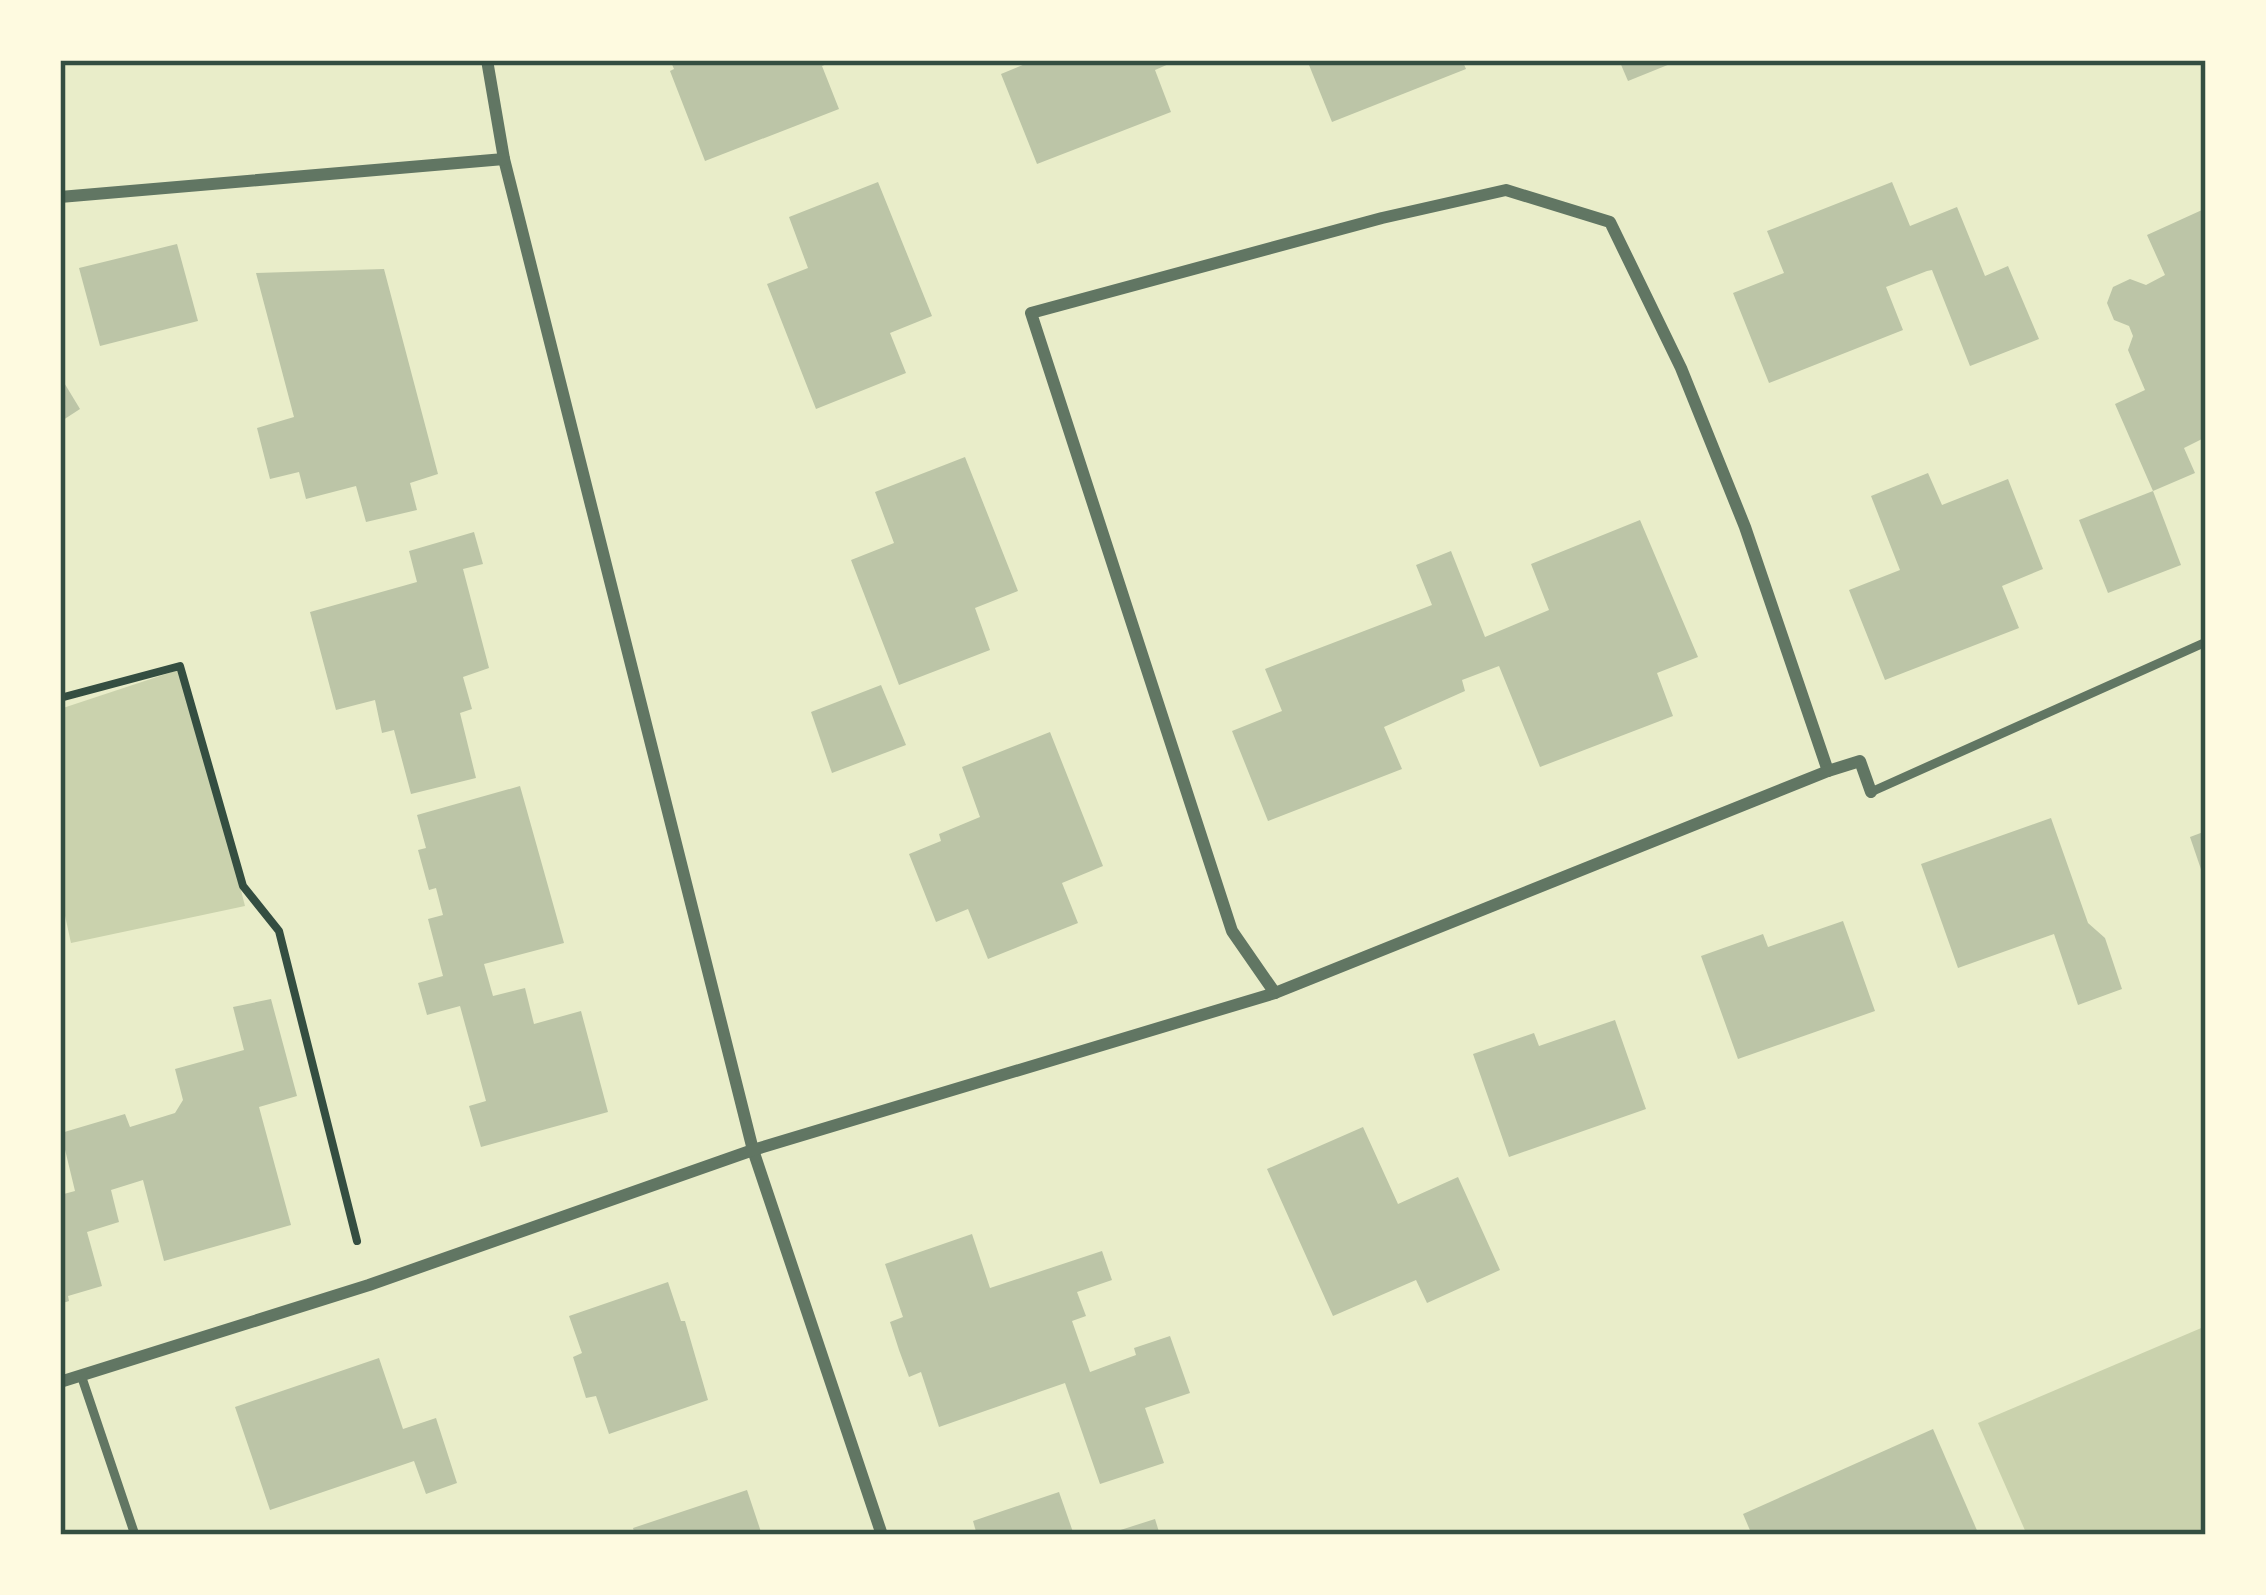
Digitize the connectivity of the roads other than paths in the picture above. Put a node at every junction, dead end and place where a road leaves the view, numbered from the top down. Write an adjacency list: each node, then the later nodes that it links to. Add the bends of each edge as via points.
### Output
1 (487, 60): 2 (street)
2 (504, 160): 3 (street); 8 (street)
3 (60, 197)
4 (2206, 642): 6 (lane)
5 (1828, 771): 6 (street, via 1859,761); 7 (street); 7 (street, via 1737,507 1610,222 1506,190 1031,313 1232,932)
6 (1870, 792)
7 (1275, 992): 8 (street)
8 (752, 1150): 9 (street); 12 (street)
9 (81, 1375): 10 (street); 11 (lane)
10 (60, 1382)
11 (135, 1535)
12 (883, 1535)

